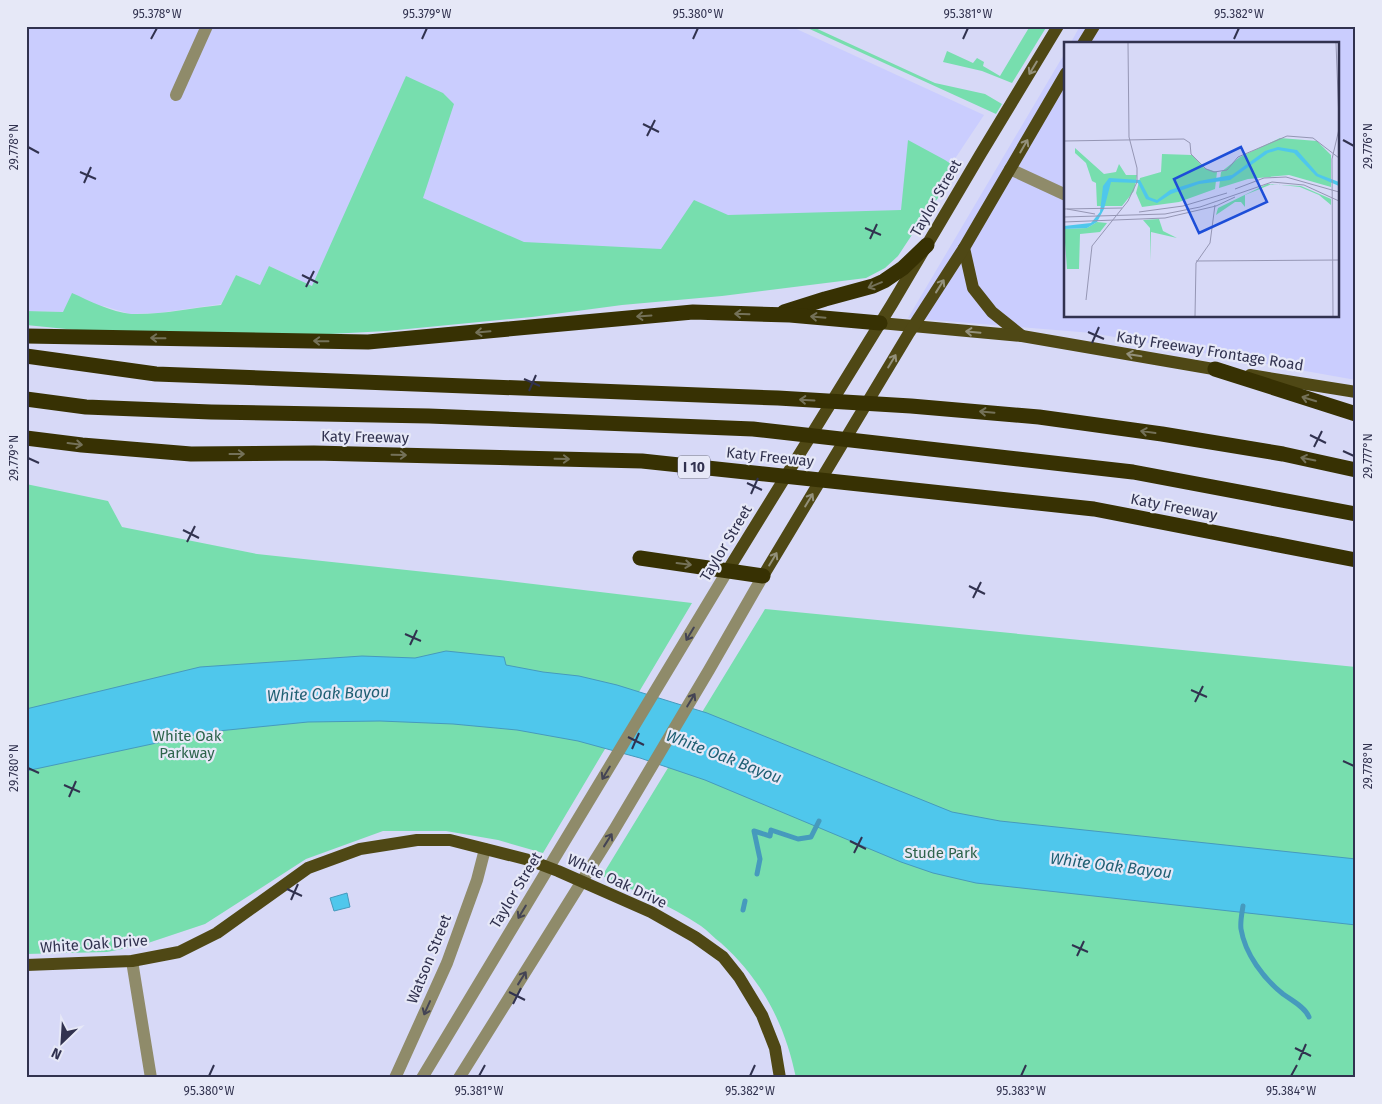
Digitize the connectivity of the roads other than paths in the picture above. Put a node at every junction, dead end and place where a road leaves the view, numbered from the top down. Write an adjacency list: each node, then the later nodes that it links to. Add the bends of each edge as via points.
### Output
1 (208, 26): 6 (street)
2 (1058, 26): 9 (main road, Taylor Street, one-way to 9)
3 (1094, 26): 4 (main road)
4 (1084, 42)
5 (1064, 76): 7 (main road, one-way to 5)
6 (176, 96)
7 (1010, 170): 8 (street); 10 (main road)
8 (1064, 194)
9 (927, 245): 11 (highway, one-way to 11, via 903,268 873,286); 12 (main road, Taylor Street)
10 (964, 248): 13 (main road, one-way to 10); 15 (main road, via 973,288 992,312)
11 (776, 314): 12 (highway, one-way to 11); 14 (highway, one-way to 14, via 693,312 368,342)
12 (877, 329): 13 (main road, Katy Freeway Frontage Road); 26 (main road, Taylor Street)
13 (911, 330): 15 (main road, Katy Freeway Frontage Road, one-way to 13); 27 (main road, one-way to 13)
14 (26, 336)
15 (1022, 336): 17 (main road, Katy Freeway Frontage Road, one-way to 15)
16 (26, 356): 22 (highway, one-way to 16, via 1162,434 1039,417 911,406 156,374)
17 (1215, 370): 18 (main road, Katy Freeway Frontage Road); 20 (highway, one-way to 17)
18 (1356, 392)
19 (26, 399): 23 (highway, via 86,407 201,412 429,416 753,429 1133,472)
20 (1356, 414)
21 (26, 438): 25 (highway, Katy Freeway / I 10, one-way to 25, via 191,454 314,453 642,461 1094,509)
22 (1356, 470)
23 (1356, 514)
24 (640, 558): 26 (highway, one-way to 26)
25 (1356, 560)
26 (728, 570): 27 (highway); 33 (street, Taylor Street, one-way to 33)
27 (763, 576): 34 (street, one-way to 27, via 614,830)
28 (485, 849): 29 (main road, White Oak Drive, via 450,840 417,840 360,849 308,868 209,937 179,952); 32 (street, Watson Street, one-way to 32, via 447,964); 35 (main road, White Oak Drive, via 529,860 651,912 723,957 762,1015 775,1048)
29 (132, 961): 30 (main road, White Oak Drive); 31 (street)
30 (26, 965)
31 (151, 1078)
32 (395, 1078)
33 (422, 1078)
34 (459, 1078)
35 (780, 1078)

